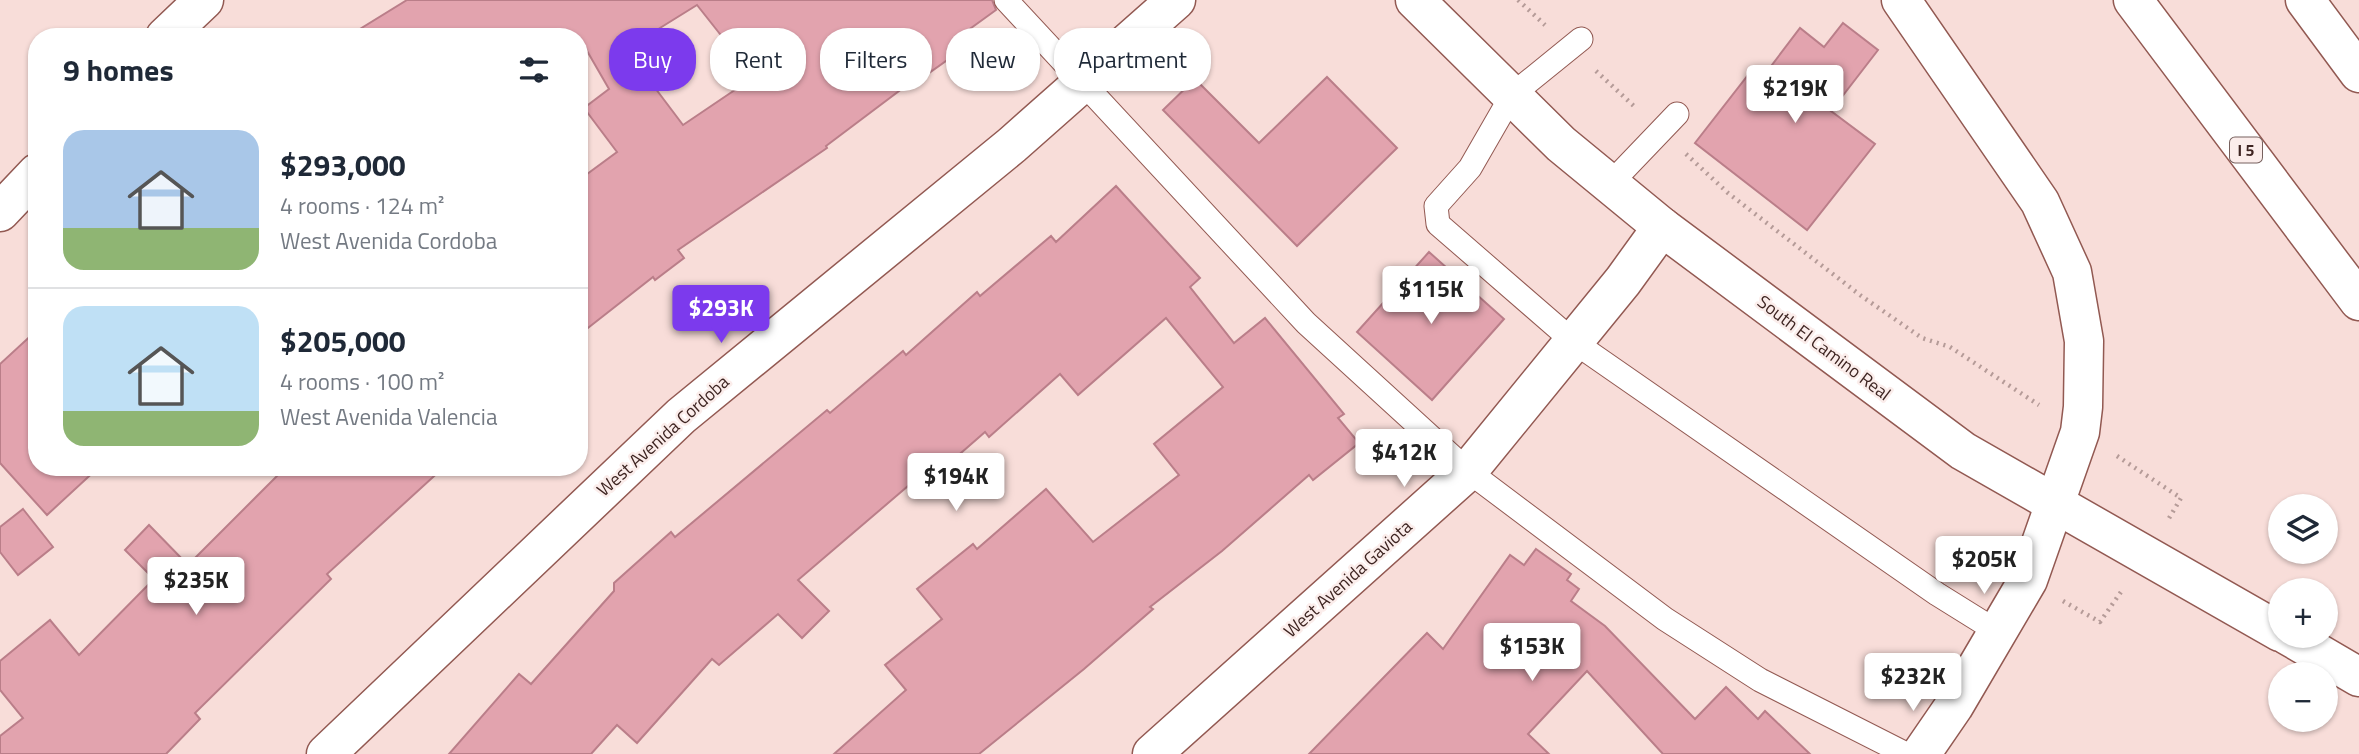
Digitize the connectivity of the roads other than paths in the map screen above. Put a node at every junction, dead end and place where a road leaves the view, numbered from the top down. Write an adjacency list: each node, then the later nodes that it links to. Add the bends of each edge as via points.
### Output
1 (204, 0): 8 (main road)
2 (1006, 0): 11 (lane)
3 (1176, 0): 9 (main road, West Avenida Cordoba)
4 (1415, 0): 15 (main road, South El Camino Real)
5 (1901, 0): 24 (main road, via 2040,202 2072,272 2084,341 2080,432)
6 (2133, 0): 21 (main road, I 5)
7 (2305, 0): 12 (main road)
8 (174, 28)
9 (1146, 28)
10 (1575, 43): 15 (lane)
11 (1054, 54)
12 (2359, 72)
13 (1077, 91): 29 (main road, West Avenida Cordoba, via 681,416)
14 (1088, 91): 23 (lane, via 1306,323)
15 (1512, 95): 18 (main road, South El Camino Real); 22 (lane, via 1470,168 1436,206 1438,223)
16 (1677, 114): 18 (lane)
17 (28, 182): 19 (main road)
18 (1610, 184): 20 (main road, South El Camino Real)
19 (0, 212)
20 (1662, 227): 22 (main road, West Avenida Gaviota); 24 (main road, South El Camino Real, via 1963,451)
21 (2359, 301)
22 (1574, 342): 23 (main road, West Avenida Gaviota); 26 (lane)
23 (1468, 471): 30 (main road, West Avenida Gaviota); 31 (lane, via 1675,626 1760,680)
24 (2054, 506): 25 (main road, South El Camino Real); 26 (main road, via 2028,580)
25 (2268, 625)
26 (1998, 632): 32 (main road)
27 (2309, 648): 28 (main road)
28 (2359, 677)
29 (326, 754)
30 (1152, 754)
31 (1906, 754)
32 (1921, 754)

